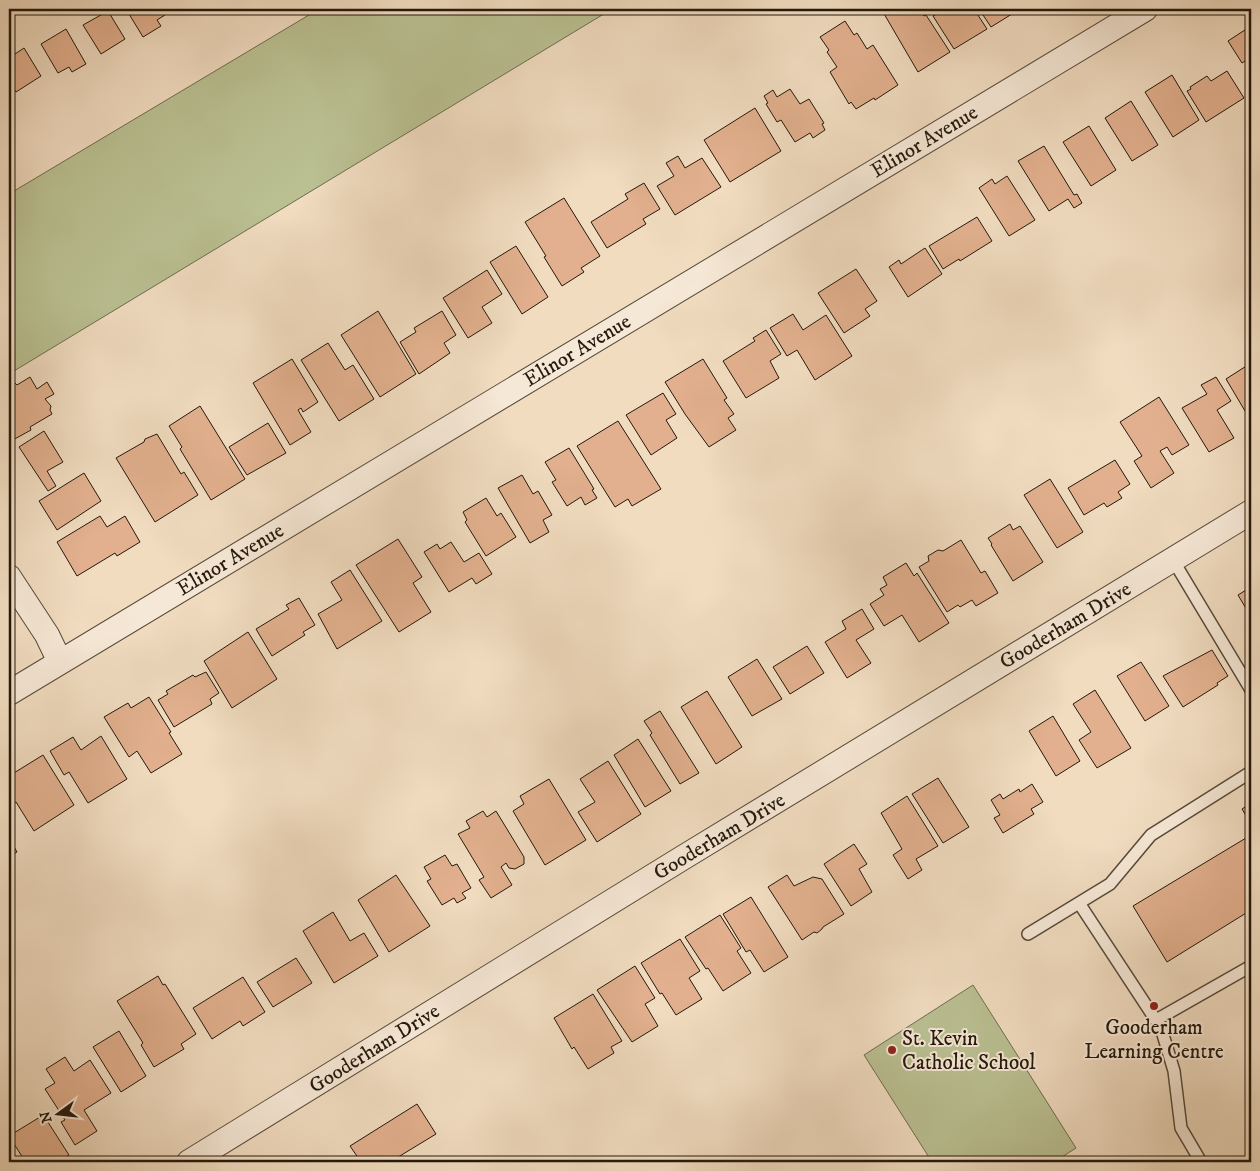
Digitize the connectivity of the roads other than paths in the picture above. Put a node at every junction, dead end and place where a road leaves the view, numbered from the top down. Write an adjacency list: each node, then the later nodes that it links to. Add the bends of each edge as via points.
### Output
1 (1146, 9): 5 (street, Elinor Avenue)
2 (1251, 512): 3 (street, Gooderham Drive)
3 (1173, 560): 6 (lane); 13 (street, Gooderham Drive)
4 (9, 577): 5 (street, via 47,635)
5 (60, 662): 7 (street, Elinor Avenue)
6 (1251, 690)
7 (9, 693)
8 (1251, 772): 9 (lane, via 1151,835 1110,884)
9 (1079, 903): 10 (lane); 12 (lane)
10 (1028, 934)
11 (1251, 966): 12 (lane)
12 (1156, 1020): 14 (lane, via 1174,1071 1181,1128)
13 (189, 1162)
14 (1201, 1162)

